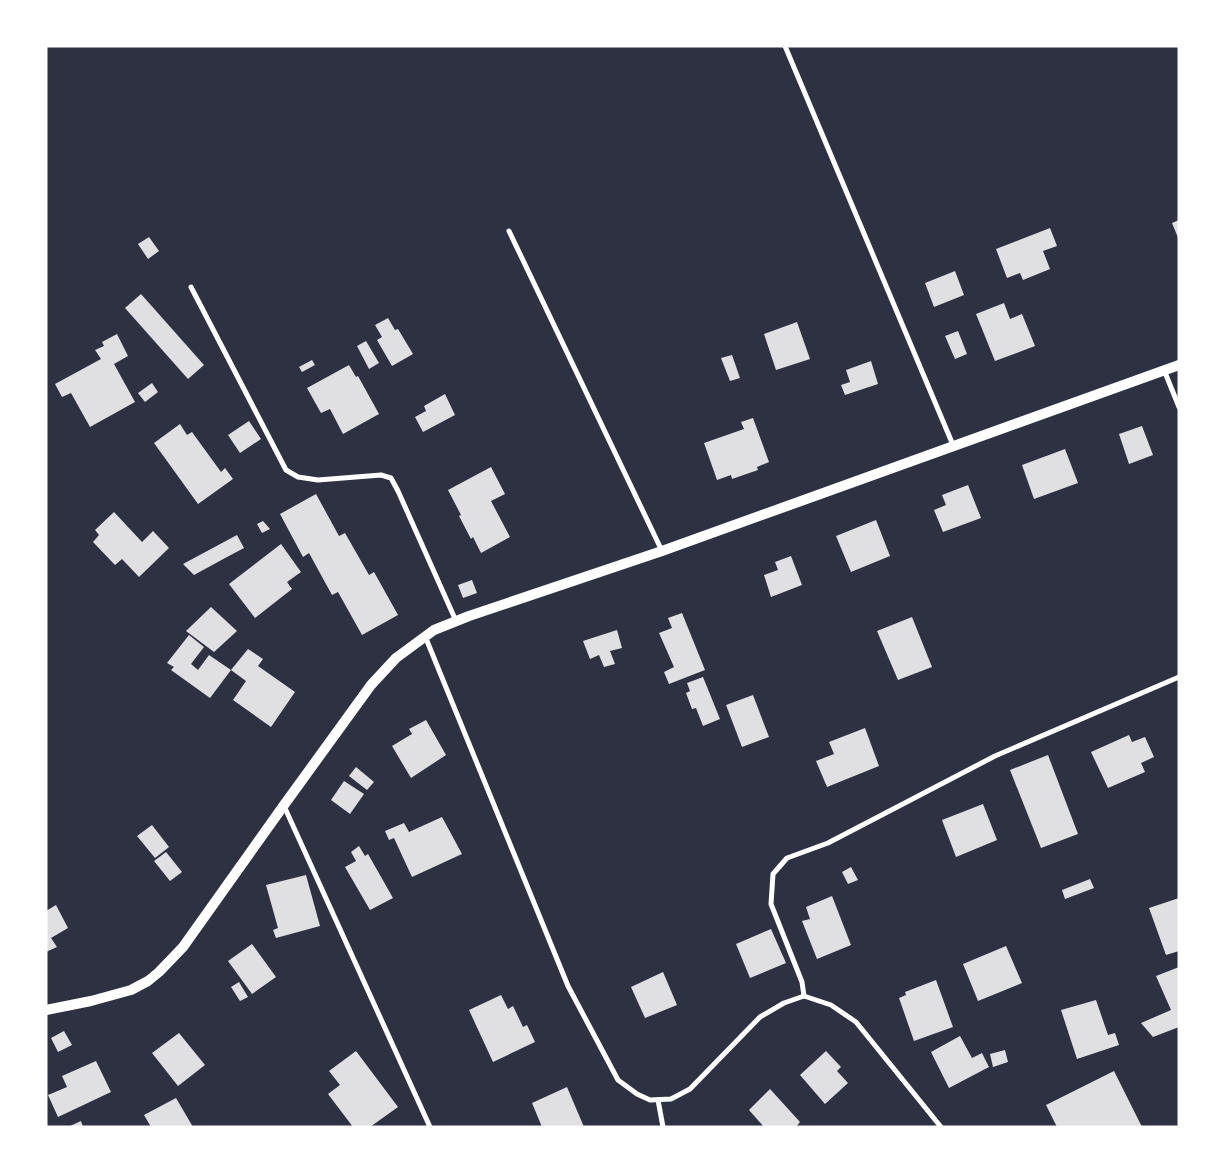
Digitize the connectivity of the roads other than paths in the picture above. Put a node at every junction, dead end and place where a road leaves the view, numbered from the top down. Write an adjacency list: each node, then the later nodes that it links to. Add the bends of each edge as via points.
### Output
1 (785, 46): 7 (street)
2 (509, 231): 8 (street)
3 (190, 287): 9 (street, via 286,470 298,477 318,480 381,475 391,478)
4 (1179, 365): 5 (main road)
5 (1164, 370): 6 (street); 7 (main road)
6 (1179, 407)
7 (952, 445): 8 (main road)
8 (662, 551): 9 (main road)
9 (456, 621): 10 (main road)
10 (425, 636): 12 (main road, via 396,658 371,685); 15 (street, via 568,986 618,1080 637,1094)
11 (1179, 677): 13 (street, via 995,756 828,843 787,858 772,874 771,904 802,982)
12 (284, 805): 14 (main road, via 183,947 160,972 131,990); 16 (street)
13 (804, 996): 15 (street, via 784,1002 760,1017 690,1089 671,1099); 18 (street, via 832,1005 856,1022)
14 (46, 1010)
15 (658, 1100): 17 (street)
16 (430, 1127)
17 (663, 1127)
18 (942, 1127)

